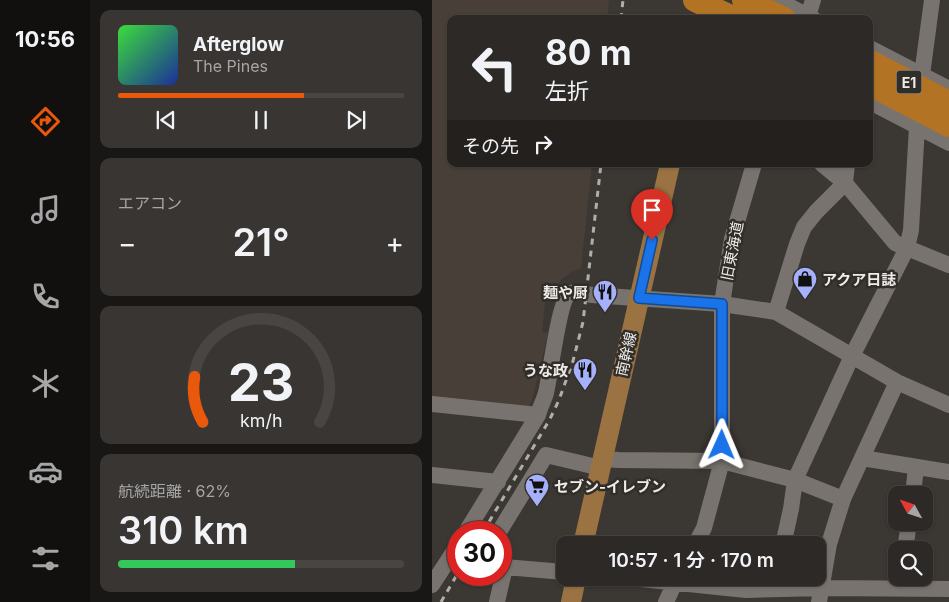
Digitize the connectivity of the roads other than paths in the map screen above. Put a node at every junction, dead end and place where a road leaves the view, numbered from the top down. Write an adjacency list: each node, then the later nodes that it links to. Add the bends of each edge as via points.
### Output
1 (695, 0): 8 (highway)
2 (707, 0): 7 (main road)
3 (744, 0): 9 (highway)
4 (777, 0): 10 (street)
5 (813, 0): 11 (street)
6 (932, 0): 14 (street)
7 (704, 15)
8 (727, 15)
9 (776, 15)
10 (804, 15)
11 (810, 15)
12 (873, 50): 14 (street)
13 (873, 64): 17 (highway, E1)
14 (922, 75): 16 (street)
15 (873, 86): 19 (highway, E1)
16 (948, 90)
17 (948, 103)
18 (873, 104): 20 (street)
19 (948, 125)
20 (917, 126): 21 (street); 27 (street, via 911,230)
21 (948, 143)
22 (669, 167): 29 (main road, 南幹線)
23 (753, 167): 30 (street, 旧東海道, via 732,239)
24 (826, 167): 26 (street)
25 (847, 167): 26 (street)
26 (845, 183): 27 (street, via 896,243); 31 (street, via 804,227)
27 (907, 248): 28 (street); 32 (street)
28 (948, 265)
29 (639, 298): 30 (street); 36 (street, via 569,294 565,299 546,394); 39 (main road, 南幹線)
30 (722, 304): 31 (street); 38 (street, 旧東海道)
31 (776, 312): 32 (street)
32 (852, 356): 33 (street); 43 (street)
33 (897, 382): 35 (street); 37 (street)
34 (432, 404): 36 (street)
35 (948, 405)
36 (538, 415): 44 (street)
37 (862, 458): 40 (street); 46 (street)
38 (722, 461): 39 (street, via 620,460); 43 (street); 50 (street, 旧東海道)
39 (602, 463): 48 (street, via 546,455); 49 (main road, 南幹線)
40 (916, 467): 41 (street); 45 (street)
41 (948, 472)
42 (432, 474): 44 (street)
43 (795, 480): 46 (street); 51 (street)
44 (498, 482): 47 (street)
45 (914, 486)
46 (843, 499): 65 (street, via 829,544)
47 (473, 521)
48 (506, 521)
49 (585, 536)
50 (700, 536)
51 (785, 536)
52 (447, 560): 55 (street)
53 (512, 568): 54 (street)
54 (556, 571)
55 (435, 577)
56 (500, 586): 68 (street)
57 (574, 586): 69 (main road)
58 (673, 586): 70 (street)
59 (702, 586): 67 (street)
60 (768, 586): 67 (street)
61 (786, 586): 65 (street)
62 (892, 586): 66 (street)
63 (914, 586): 64 (street)
64 (945, 593)
65 (820, 595): 66 (street)
66 (866, 595)
67 (744, 596)
68 (497, 602)
69 (571, 602)
70 (666, 602)

